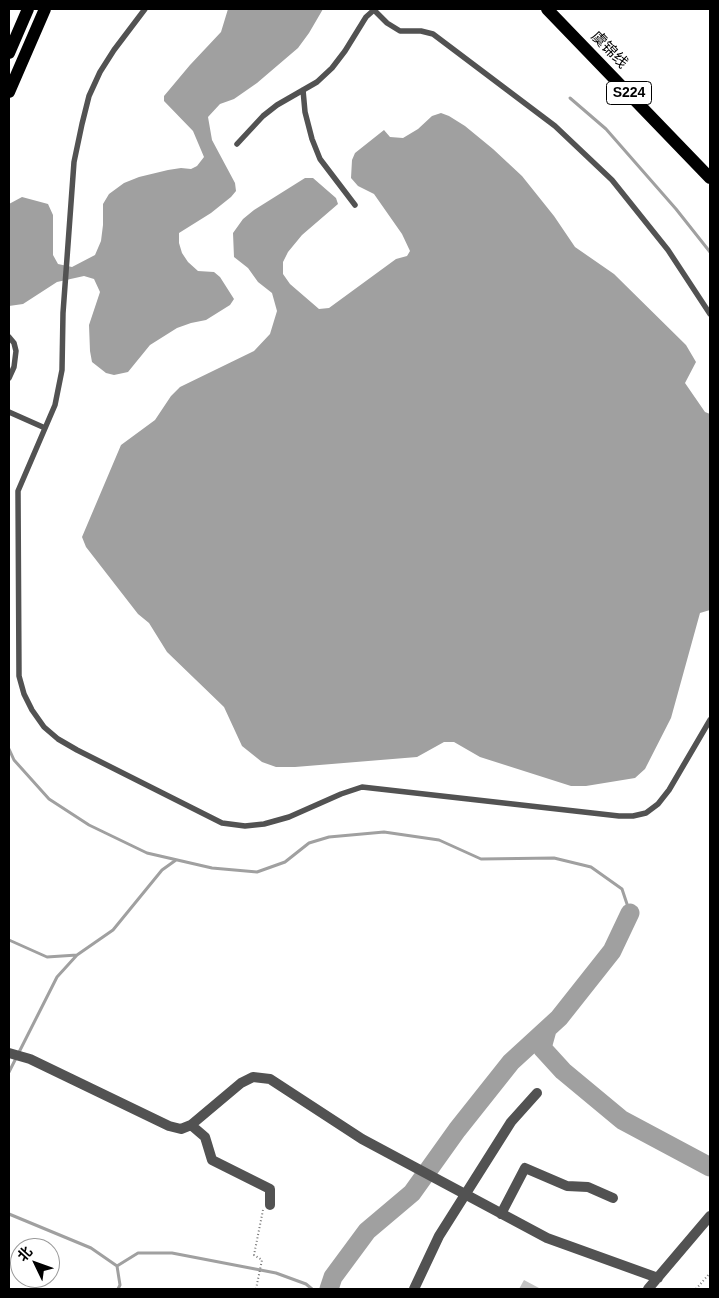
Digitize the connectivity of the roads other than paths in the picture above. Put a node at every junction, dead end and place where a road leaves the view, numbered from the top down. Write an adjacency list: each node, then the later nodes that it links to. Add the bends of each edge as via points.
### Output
1 (28, 9): 6 (main road)
2 (45, 9): 8 (main road)
3 (145, 9): 16 (lane, via 100,72 89,96 82,124 74,162 62,370 55,405)
4 (374, 9): 7 (lane, via 332,68); 12 (lane, via 400,31 433,34 555,126 612,180 668,250)
5 (547, 9): 10 (main road, 虞锦线 / S224)
6 (9, 53)
7 (302, 90): 9 (lane, via 270,110); 11 (lane, via 312,139 320,159)
8 (9, 92)
9 (237, 144)
10 (710, 178)
11 (355, 205)
12 (710, 314)
13 (9, 337): 14 (lane, via 16,351)
14 (9, 378)
15 (9, 412): 16 (lane)
16 (45, 428): 17 (lane, via 18,491 20,676 24,694 44,727 58,740 222,823 264,824 362,788 633,816 646,813 658,804)
17 (710, 720)
18 (9, 1053): 20 (street, via 30,1058 169,1126 181,1129)
19 (537, 1093): 21 (street, via 511,1122)
20 (191, 1125): 21 (street, via 240,1083 253,1077 270,1079 362,1139); 23 (street, via 205,1137 212,1160 270,1189)
21 (465, 1194): 24 (street); 27 (street, via 439,1236)
22 (613, 1198): 24 (street, via 588,1186 567,1186 525,1168)
23 (270, 1205)
24 (501, 1214): 26 (street, via 547,1238)
25 (710, 1216): 26 (street)
26 (658, 1278): 28 (street)
27 (414, 1289)
28 (648, 1289)

